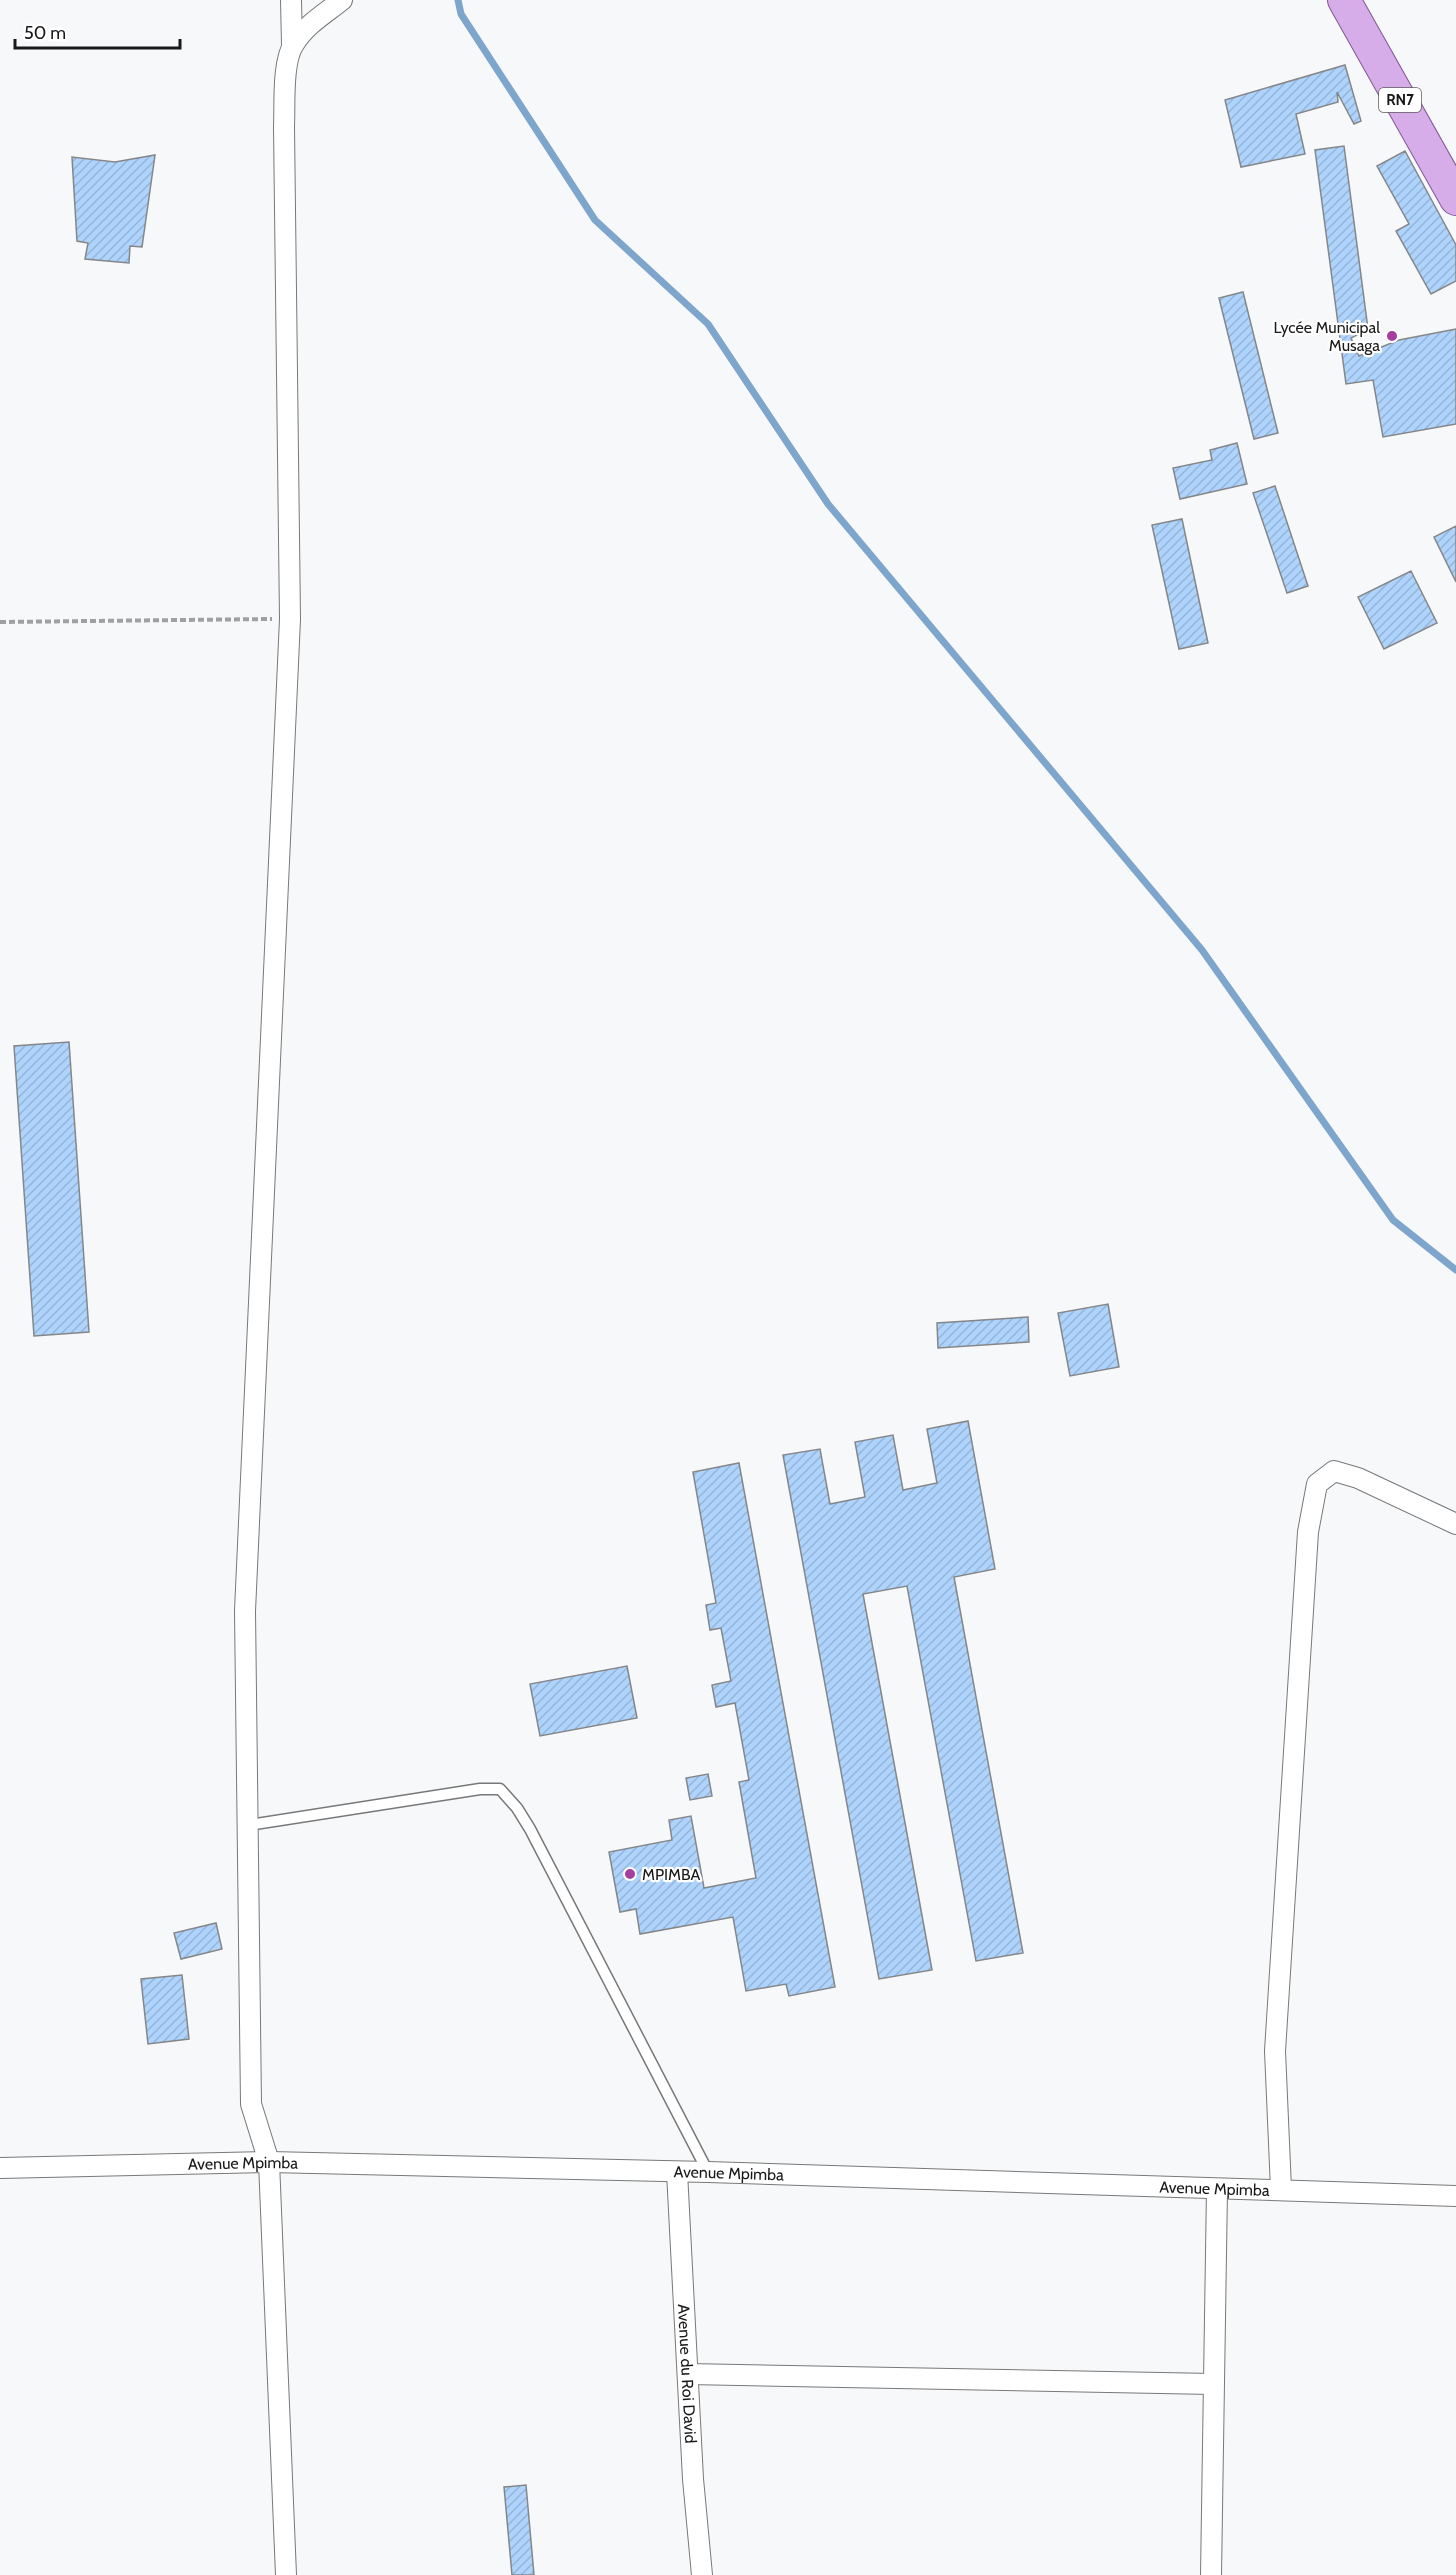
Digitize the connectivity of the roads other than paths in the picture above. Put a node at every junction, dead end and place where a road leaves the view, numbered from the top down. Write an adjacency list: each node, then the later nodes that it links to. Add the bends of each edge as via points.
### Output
1 (291, 0): 4 (street)
2 (342, 0): 4 (street)
3 (1344, 0): 5 (main road, RN7)
4 (292, 45): 7 (street, via 284,127 290,619 245,1611)
5 (1456, 199)
6 (1456, 1524): 13 (street, via 1358,1478 1334,1471 1317,1484 1308,1532 1275,2051)
7 (249, 1825): 8 (street, via 251,2104); 11 (lane, via 500,1789 530,1828)
8 (269, 2162): 9 (street, Avenue Mpimba); 10 (street, Avenue Mpimba); 17 (street)
9 (0, 2168)
10 (677, 2172): 11 (street, Avenue Mpimba); 15 (street, Avenue du Roi David)
11 (708, 2172): 12 (street, Avenue Mpimba)
12 (1218, 2189): 13 (street, Avenue Mpimba); 16 (street)
13 (1281, 2189): 14 (street, Avenue Mpimba)
14 (1456, 2196)
15 (688, 2374): 16 (street); 18 (street, Avenue du Roi David)
16 (1213, 2384): 19 (street)
17 (286, 2575)
18 (702, 2575)
19 (1211, 2575)

